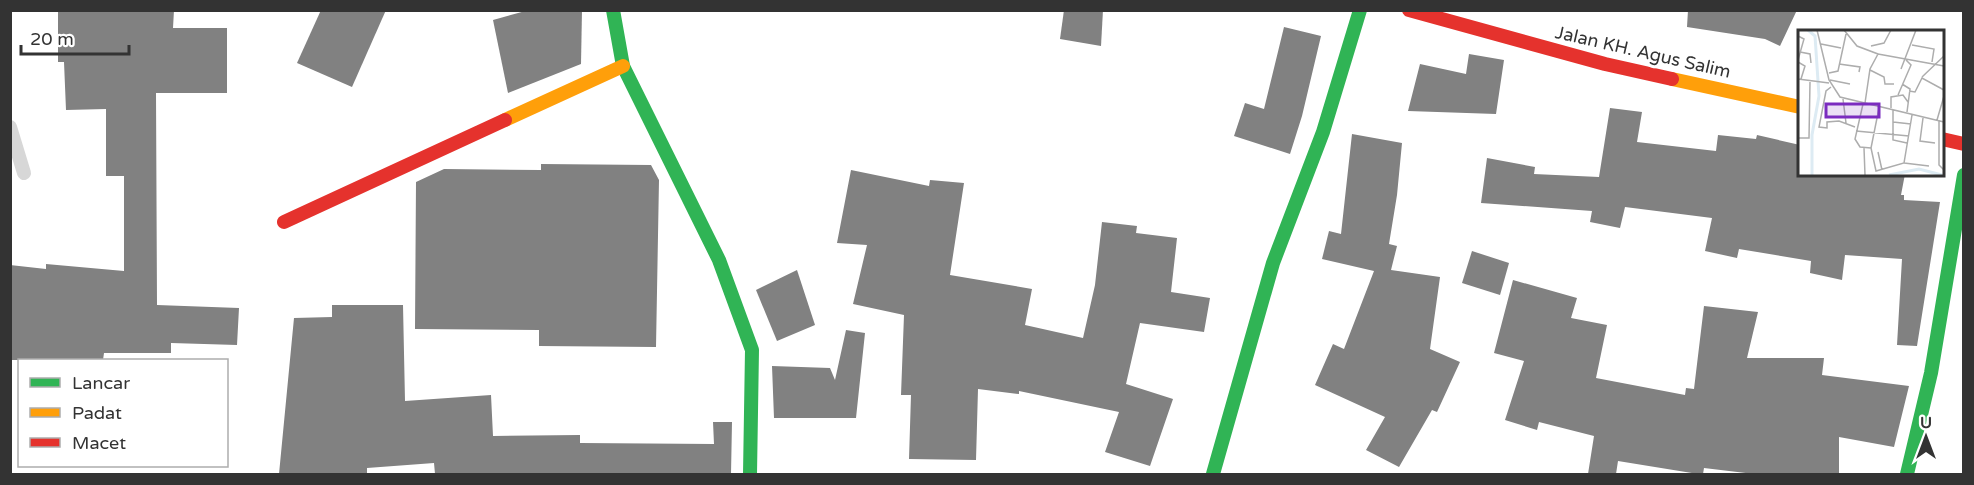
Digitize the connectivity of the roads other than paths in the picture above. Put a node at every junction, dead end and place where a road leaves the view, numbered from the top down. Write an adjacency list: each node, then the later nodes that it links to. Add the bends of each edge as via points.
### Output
1 (613, 10): 4 (main road)
2 (1360, 10): 13 (main road, via 1323,132 1273,263)
3 (1409, 10): 5 (main road, Jalan KH. Agus Salim, via 1605,64)
4 (623, 66): 11 (main road); 12 (main road, via 719,260 752,350)
5 (1798, 107)
6 (10, 127): 9 (lane)
7 (1944, 139): 8 (main road)
8 (1964, 144)
9 (24, 173)
10 (1964, 175): 14 (main road, via 1931,373)
11 (284, 222)
12 (750, 474)
13 (1213, 474)
14 (1907, 474)

